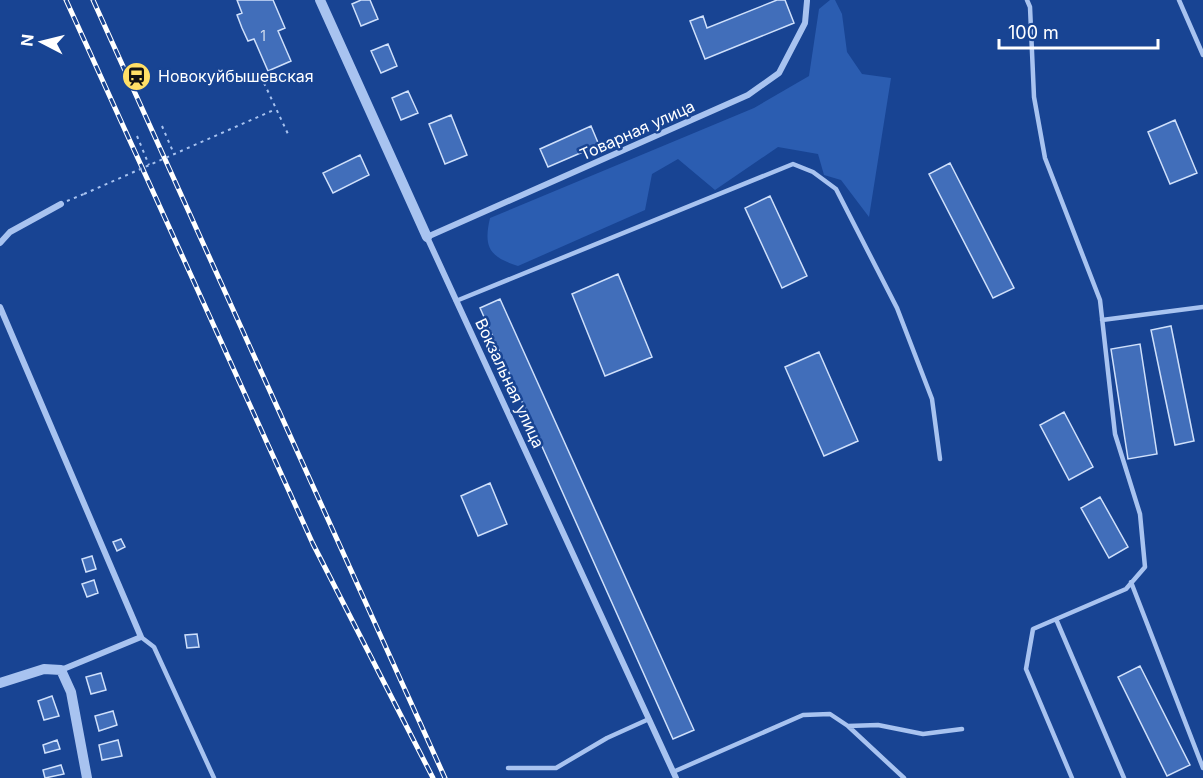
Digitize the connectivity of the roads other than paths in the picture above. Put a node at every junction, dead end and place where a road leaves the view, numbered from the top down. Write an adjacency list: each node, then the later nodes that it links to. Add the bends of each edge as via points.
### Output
1 (320, 0): 7 (street, Вокзальная улица)
2 (808, 0): 7 (street, Товарная улица, via 805,23 779,73 748,95)
3 (1027, 0): 12 (lane, via 1034,97 1045,158 1100,300)
4 (1179, 0): 5 (lane)
5 (1203, 55)
6 (61, 204): 8 (street, via 10,232)
7 (427, 237): 9 (street, Вокзальная улица)
8 (0, 243)
9 (456, 301): 13 (lane, via 793,164 813,172 836,189 897,308 932,399); 19 (street, Вокзальная улица)
10 (0, 307): 16 (street)
11 (1203, 307): 12 (lane)
12 (1102, 320): 14 (lane, via 1115,434 1140,514 1144,567)
13 (940, 459)
14 (1131, 582): 15 (lane, via 1126,589); 23 (lane)
15 (1056, 619): 28 (lane, via 1033,629 1026,669); 29 (lane)
16 (141, 637): 17 (street); 26 (lane, via 154,647)
17 (61, 669): 18 (street, via 44,669); 25 (street, via 71,692)
18 (0, 683)
19 (649, 719): 22 (lane, via 556,768); 24 (street, Вокзальная улица)
20 (848, 726): 21 (lane, via 878,725 922,734); 24 (lane, via 830,714 803,715); 27 (lane)
21 (962, 729)
22 (508, 768)
23 (1203, 768)
24 (675, 775)
25 (87, 778)
26 (214, 778)
27 (904, 778)
28 (1072, 778)
29 (1124, 778)

